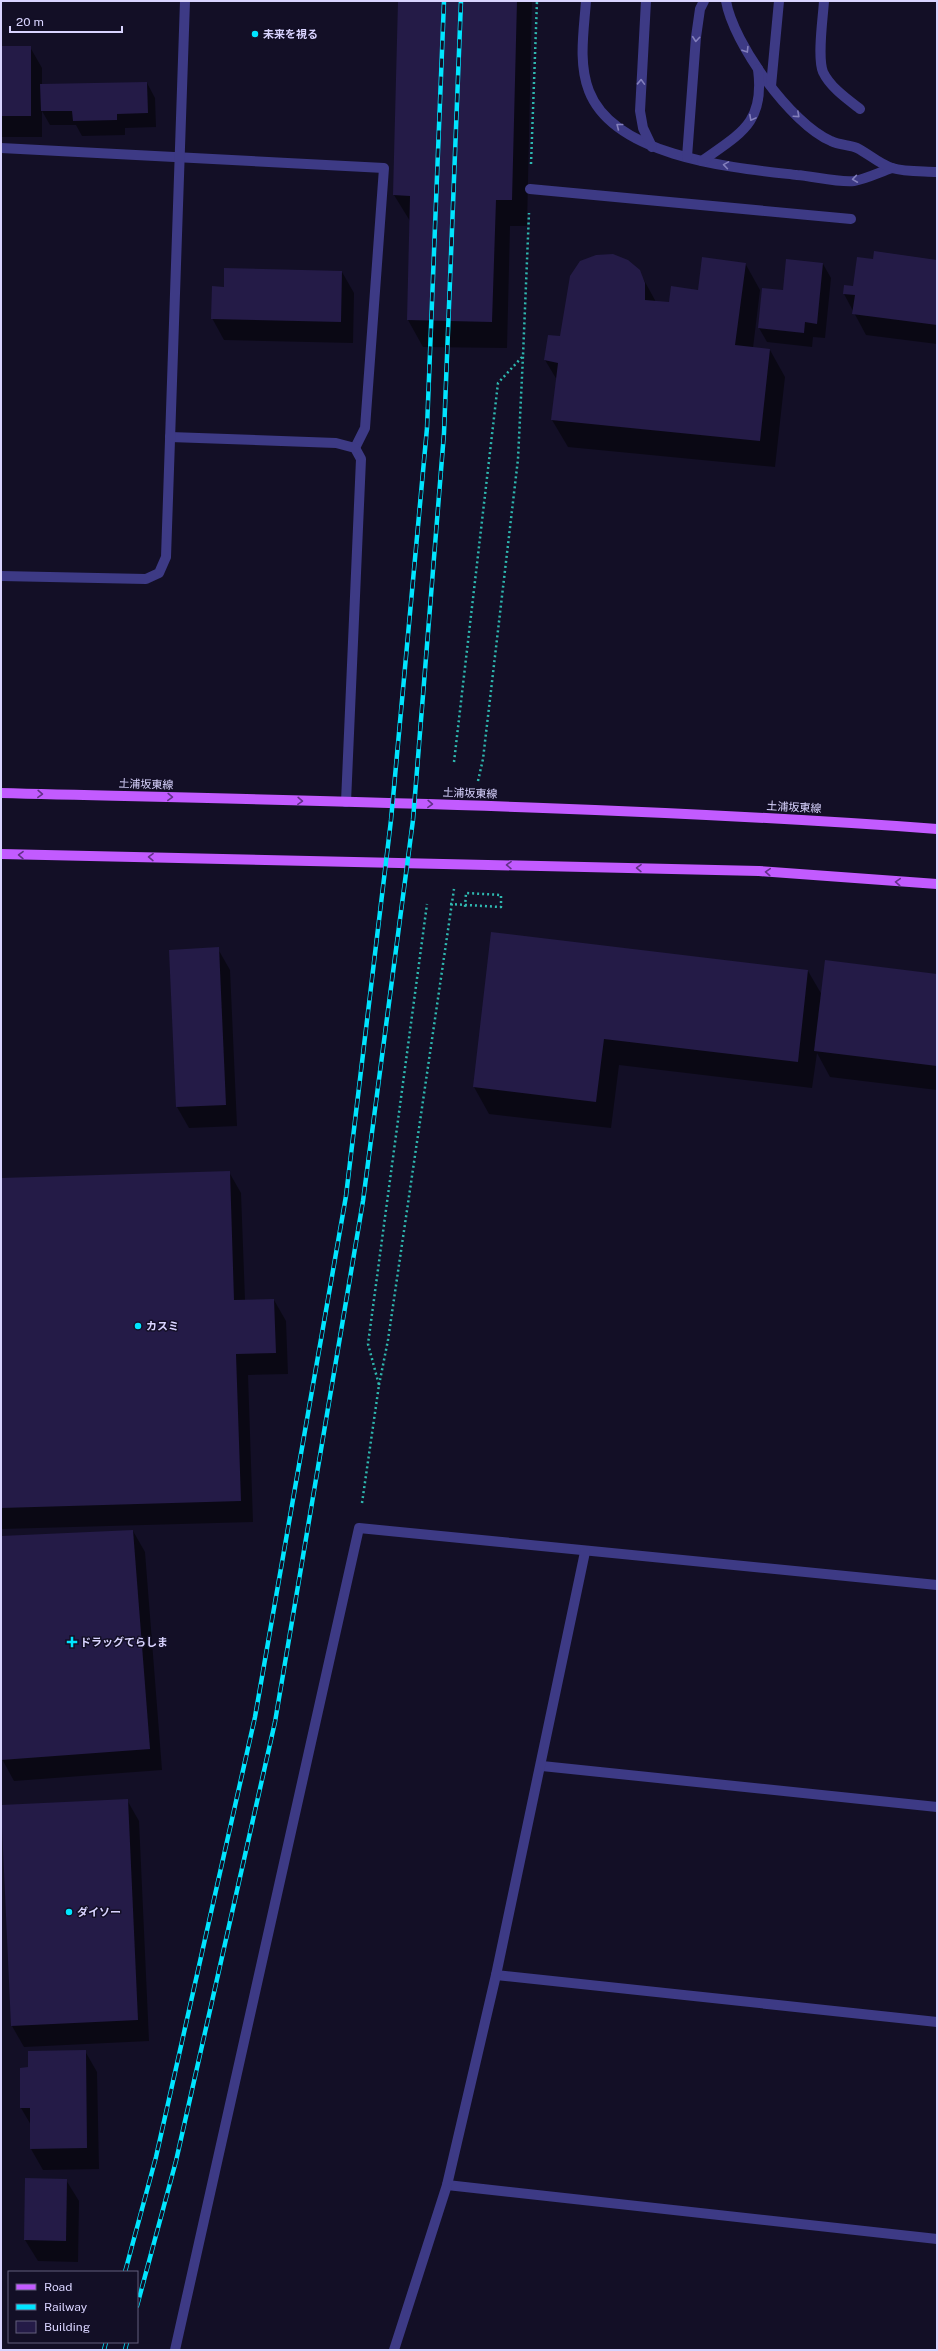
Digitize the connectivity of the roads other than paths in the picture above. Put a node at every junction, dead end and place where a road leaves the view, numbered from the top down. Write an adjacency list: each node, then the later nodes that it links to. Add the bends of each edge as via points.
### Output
1 (184, 1): 13 (street)
2 (586, 1): 11 (street, one-way to 2, via 620,128 601,110 589,92 583,70)
3 (646, 1): 11 (street, one-way to 3, via 643,128 640,111)
4 (704, 1): 14 (street, one-way to 14, via 696,37)
5 (726, 1): 8 (street, one-way to 8, via 734,29)
6 (779, 1): 9 (street)
7 (824, 1): 10 (street, via 820,46 823,72 838,91)
8 (757, 67): 9 (street); 15 (street, one-way to 15, via 760,88 758,105 751,121)
9 (771, 86): 16 (street, one-way to 16, via 794,114 817,133 830,141 856,148)
10 (860, 109)
11 (652, 147): 14 (street)
12 (1, 148): 13 (street)
13 (179, 157): 20 (street); 21 (street, via 384,168 365,428)
14 (688, 157): 15 (street)
15 (702, 161): 16 (street, one-way to 15, via 854,181 762,171)
16 (892, 168): 17 (street)
17 (937, 172)
18 (530, 189): 19 (street)
19 (851, 219)
20 (170, 437): 21 (street, via 336,443); 22 (street, via 166,558 159,574 146,579)
21 (355, 448): 24 (street, via 361,459 362,477)
22 (1, 576)
23 (1, 792): 24 (main road, 土浦坂東線, one-way to 24)
24 (346, 802): 25 (main road, 土浦坂東線, one-way to 25, via 778,818)
25 (937, 829)
26 (1, 854): 27 (main road, one-way to 26, via 759,871)
27 (937, 884)
28 (585, 1552): 29 (street); 30 (street); 36 (street, via 359,1528)
29 (937, 1585)
30 (542, 1766): 31 (street); 32 (street)
31 (937, 1807)
32 (496, 1975): 33 (street); 34 (street)
33 (937, 2022)
34 (447, 2185): 35 (street); 37 (street)
35 (937, 2239)
36 (175, 2350)
37 (394, 2350)

